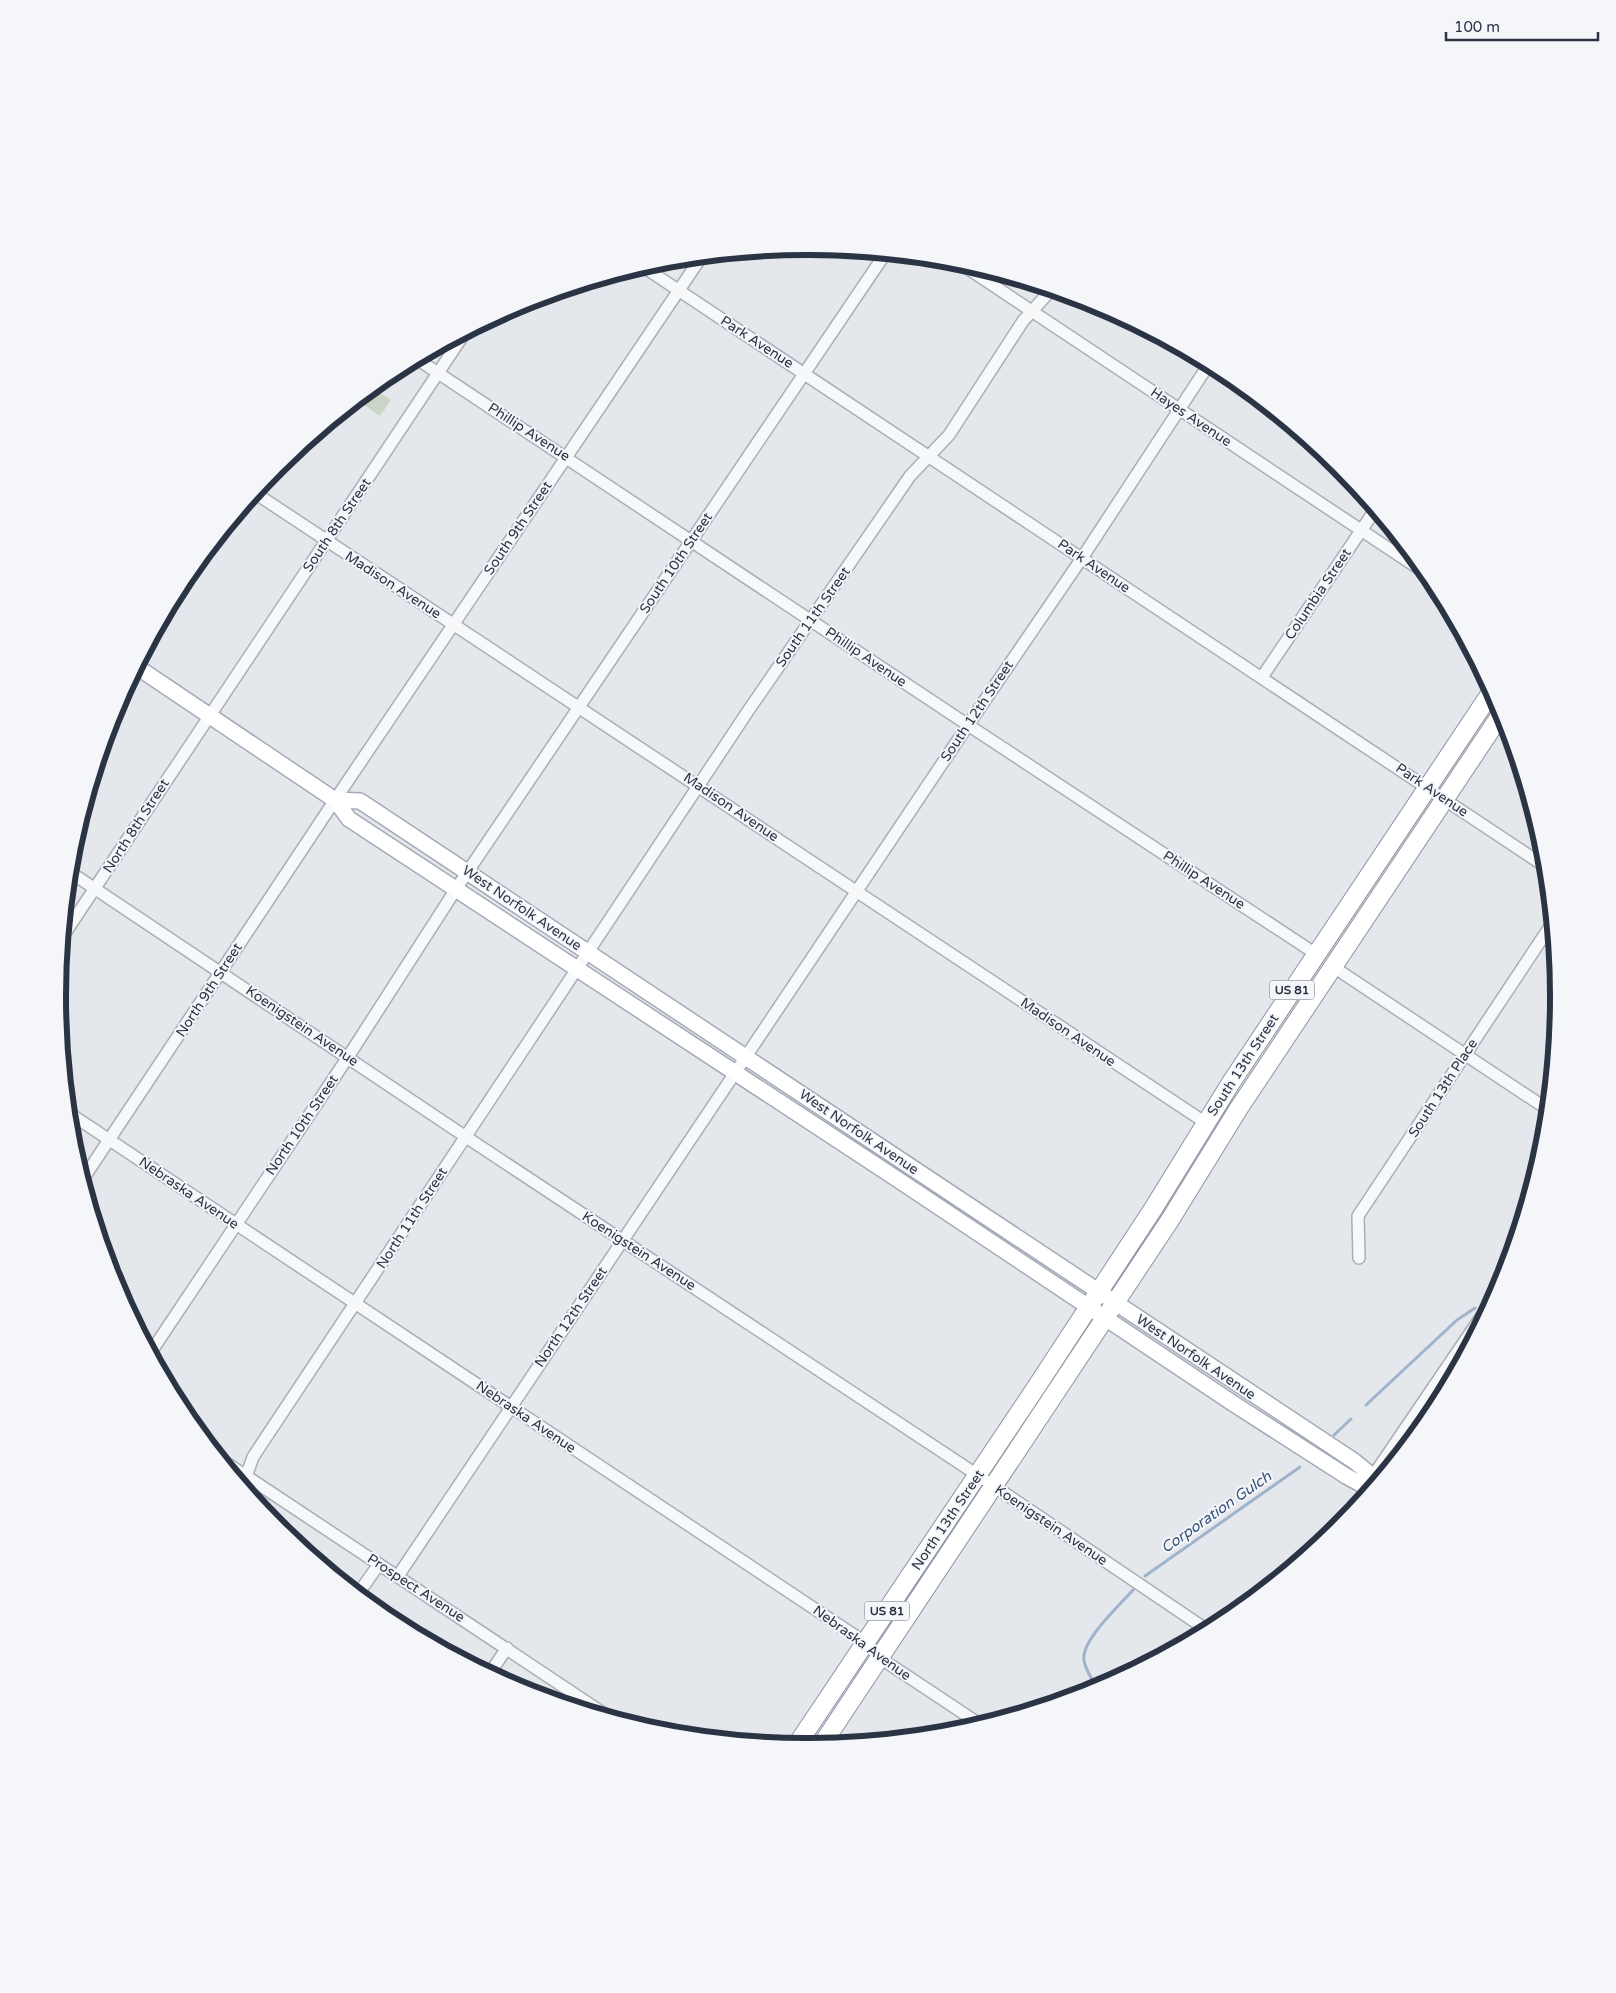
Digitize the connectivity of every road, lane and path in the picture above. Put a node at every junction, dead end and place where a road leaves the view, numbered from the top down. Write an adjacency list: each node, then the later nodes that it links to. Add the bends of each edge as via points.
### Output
1 (882, 259): 12 (street, South 10th Street)
2 (697, 263): 5 (street, South 9th Street)
3 (650, 272): 5 (street, Park Avenue)
4 (977, 275): 7 (street, Hayes Avenue)
5 (679, 292): 12 (street, Park Avenue); 15 (street, South 9th Street)
6 (1048, 295): 7 (street, South 11th Street)
7 (1032, 311): 13 (street, Hayes Avenue); 14 (street, South 11th Street, via 948,434)
8 (458, 343): 11 (street, South 8th Street)
9 (423, 363): 11 (street, Phillip Avenue)
10 (1205, 370): 13 (street, South 12th Street)
11 (438, 372): 15 (street, Phillip Avenue); 19 (street, South 8th Street)
12 (804, 374): 14 (street, Park Avenue); 20 (street, South 10th Street)
13 (1179, 409): 18 (street, Hayes Avenue); 21 (street, South 12th Street)
14 (928, 456): 21 (street, Park Avenue); 23 (street, South 11th Street, via 910,476)
15 (566, 457): 20 (street, Phillip Avenue); 24 (street, South 9th Street)
16 (260, 497): 19 (street, Madison Avenue)
17 (1372, 514): 18 (street, Columbia Street)
18 (1361, 530): 22 (street, Hayes Avenue); 26 (street, Columbia Street)
19 (326, 541): 24 (street, Madison Avenue); 29 (street, South 8th Street)
20 (691, 541): 23 (street, Phillip Avenue); 28 (street, South 10th Street)
21 (1082, 558): 26 (street, Park Avenue); 31 (street, South 12th Street)
22 (1408, 562)
23 (811, 620): 31 (street, Phillip Avenue); 32 (street, South 11th Street)
24 (454, 624): 28 (street, Madison Avenue); 35 (street, South 9th Street)
25 (142, 670): 29 (main road, West Norfolk Avenue)
26 (1262, 677): 33 (street, Park Avenue)
27 (1487, 699): 33 (highway, South 13th Street / US 81)
28 (579, 708): 32 (street, Madison Avenue); 37 (street, South 10th Street)
29 (209, 715): 35 (main road, West Norfolk Avenue); 39 (street, North 8th Street)
30 (1496, 722): 34 (highway, South 13th Street / US 81)
31 (968, 725): 41 (street, South 12th Street); 45 (street, Phillip Avenue)
32 (699, 786): 41 (street, Madison Avenue); 44 (street, South 11th Street)
33 (1428, 788): 34 (street, Park Avenue); 45 (highway, South 13th Street / US 81)
34 (1444, 799): 36 (street, Park Avenue); 46 (highway, South 13th Street / US 81)
35 (335, 800): 37 (main road, West Norfolk Avenue, via 360,801); 40 (main road, West Norfolk Avenue, via 349,819); 48 (street, North 9th Street)
36 (1536, 861)
37 (468, 872): 40 (street, North 10th Street); 44 (main road, West Norfolk Avenue)
38 (77, 877): 39 (street, Koenigstein Avenue)
39 (95, 889): 42 (street, North 8th Street); 48 (street, Koenigstein Avenue)
40 (456, 889): 47 (main road, West Norfolk Avenue); 50 (street, North 10th Street)
41 (856, 891): 51 (street, South 12th Street); 55 (street, Madison Avenue)
42 (70, 927)
43 (1546, 933): 49 (street, South 13th Place)
44 (587, 952): 47 (street, North 11th Street); 51 (main road, West Norfolk Avenue)
45 (1316, 954): 55 (highway, South 13th Street / US 81)
46 (1332, 966): 49 (street); 64 (highway, South 13th Street / US 81)
47 (577, 969): 52 (main road, West Norfolk Avenue); 56 (street, North 11th Street)
48 (221, 973): 50 (street, Koenigstein Avenue); 57 (street, North 9th Street)
49 (1465, 1054): 53 (street); 61 (street, South 13th Place, via 1358,1216)
50 (348, 1057): 56 (street, Koenigstein Avenue); 59 (street, North 10th Street)
51 (745, 1057): 52 (street, North 12th Street); 62 (main road, West Norfolk Avenue)
52 (735, 1073): 60 (street, North 12th Street); 62 (main road, West Norfolk Avenue)
53 (1541, 1105)
54 (77, 1118): 57 (street, Nebraska Avenue)
55 (1206, 1123): 62 (highway, South 13th Street / US 81)
56 (466, 1137): 60 (street, Koenigstein Avenue); 63 (street, North 11th Street)
57 (110, 1140): 58 (street, North 9th Street); 59 (street, Nebraska Avenue)
58 (88, 1172)
59 (235, 1224): 63 (street, Nebraska Avenue); 65 (street, North 10th Street)
60 (622, 1240): 67 (street, North 12th Street); 69 (street, Koenigstein Avenue)
61 (1359, 1258)
62 (1094, 1300): 64 (main road, West Norfolk Avenue); 69 (highway, North 13th Street / US 81)
63 (355, 1304): 67 (street, Nebraska Avenue); 70 (street, North 11th Street, via 252,1457)
64 (1110, 1310): 71 (main road, West Norfolk Avenue, via 1354,1462); 73 (highway, North 13th Street / US 81)
65 (155, 1346)
66 (1454, 1360): 68 (street)
67 (511, 1407): 75 (street, North 12th Street); 78 (street, Nebraska Avenue)
68 (1393, 1452)
69 (978, 1476): 73 (street, Koenigstein Avenue); 78 (highway, North 13th Street / US 81)
70 (244, 1479)
71 (1371, 1480)
72 (246, 1482): 74 (street, Prospect Avenue)
73 (994, 1486): 77 (street, Koenigstein Avenue); 80 (highway, North 13th Street / US 81)
74 (379, 1564): 75 (street, Prospect Avenue); 76 (street)
75 (398, 1576): 79 (street, Prospect Avenue)
76 (362, 1589)
77 (1200, 1626)
78 (866, 1643): 80 (street, Nebraska Avenue); 84 (highway, North 13th Street / US 81)
79 (507, 1648): 81 (street); 82 (street, Prospect Avenue)
80 (880, 1658): 83 (street, Nebraska Avenue); 85 (highway, North 13th Street / US 81)
81 (493, 1668)
82 (593, 1706)
83 (973, 1719)
84 (802, 1738)
85 (827, 1738)

